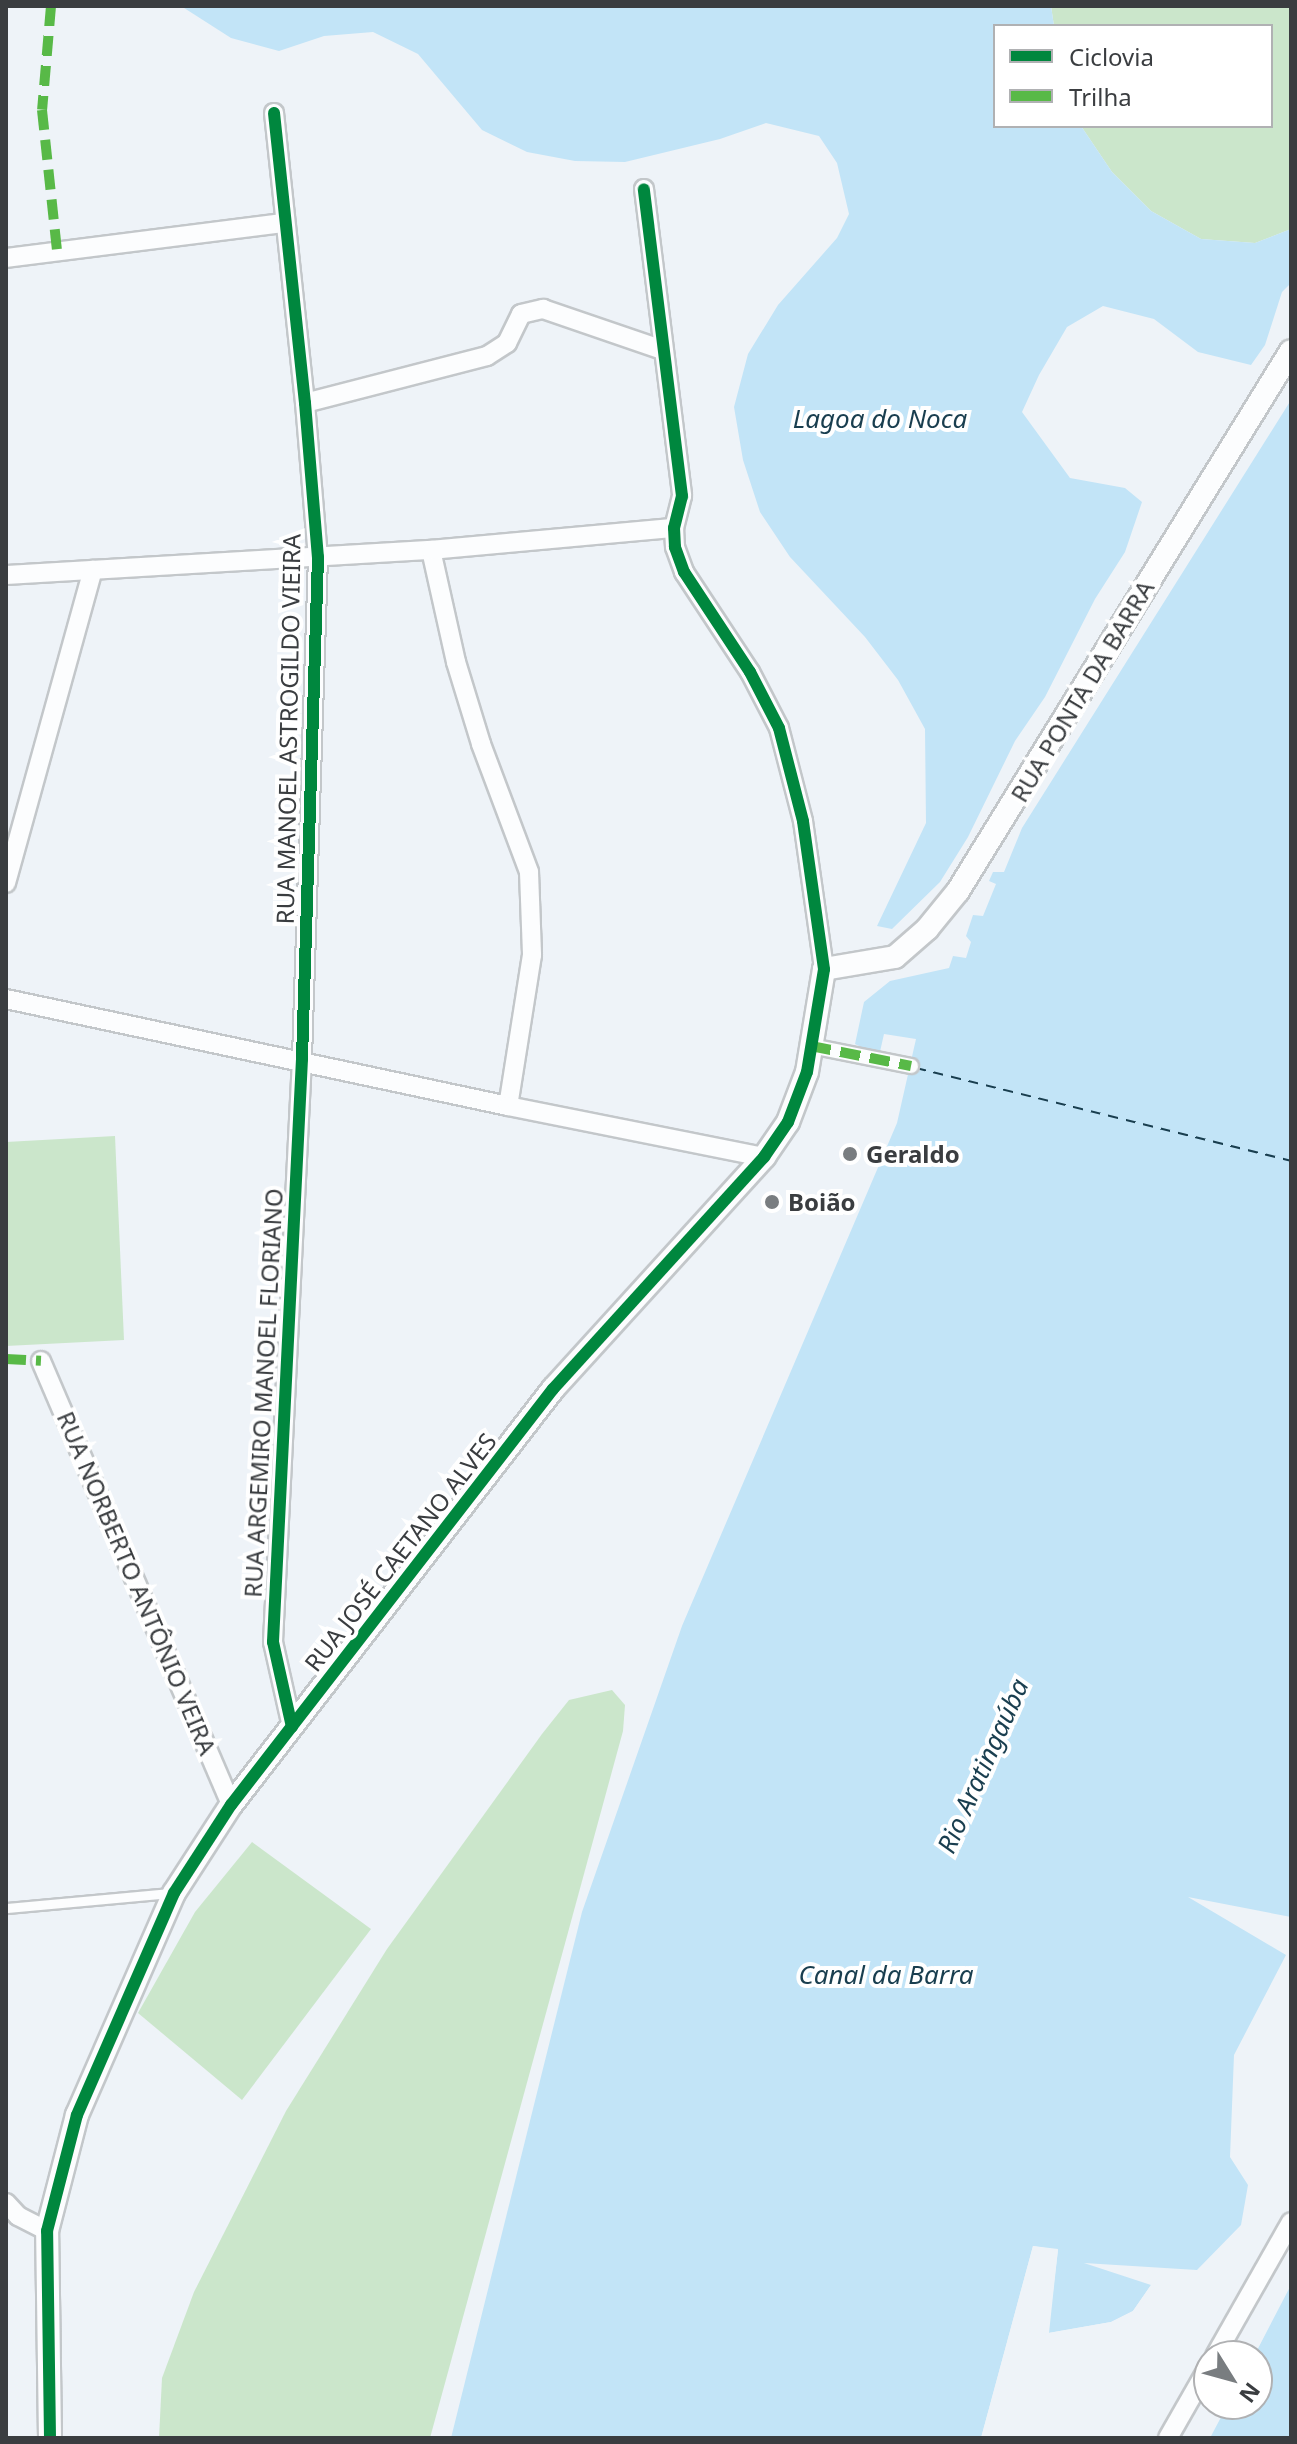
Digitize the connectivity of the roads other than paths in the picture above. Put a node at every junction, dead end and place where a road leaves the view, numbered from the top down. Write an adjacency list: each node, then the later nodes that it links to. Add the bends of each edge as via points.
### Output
1 (274, 113): 3 (street, RUA MANOEL ASTROGILDO VIEIRA)
2 (644, 189): 5 (street)
3 (284, 223): 4 (street); 7 (street, RUA MANOEL ASTROGILDO VIEIRA)
4 (6, 258)
5 (663, 350): 7 (street, via 543,309 521,314 507,343 487,356); 8 (street, via 682,496)
6 (1291, 351): 14 (street, RUA PONTA DA BARRA, via 958,891 895,957)
7 (305, 403): 10 (street, RUA MANOEL ASTROGILDO VIEIRA)
8 (674, 528): 9 (street); 14 (street, via 684,572 750,672 779,728 803,821)
9 (431, 550): 10 (street); 19 (street, via 456,662 529,872 532,955)
10 (318, 557): 11 (street); 17 (street, RUA MANOEL ASTROGILDO VIEIRA)
11 (93, 570): 12 (street); 13 (street)
12 (6, 575)
13 (6, 883)
14 (824, 969): 16 (street, RUA JOSÉ CAETANO ALVES)
15 (6, 999): 17 (street)
16 (811, 1046): 18 (street); 20 (street, RUA JOSÉ CAETANO ALVES, via 788,1122)
17 (302, 1059): 19 (street); 22 (street, RUA ARGEMIRO MANOEL FLORIANO, via 273,1642)
18 (911, 1066)
19 (508, 1106): 20 (street)
20 (764, 1157): 22 (street, RUA JOSÉ CAETANO ALVES, via 553,1389)
21 (41, 1361): 23 (street, RUA NORBERTO ANTÔNIO VEIRA)
22 (292, 1727): 23 (street, RUA JOSÉ CAETANO ALVES)
23 (231, 1805): 24 (street, RUA JOSÉ CAETANO ALVES)
24 (174, 1893): 25 (lane); 28 (street, RUA JOSÉ CAETANO ALVES, via 77,2115)
25 (6, 1908)
26 (6, 2203): 28 (street)
27 (1291, 2222): 29 (street)
28 (47, 2231): 31 (street, RUA JOSÉ CAETANO ALVES)
29 (1224, 2340)
30 (1193, 2394): 32 (street)
31 (50, 2438)
32 (1168, 2438)

